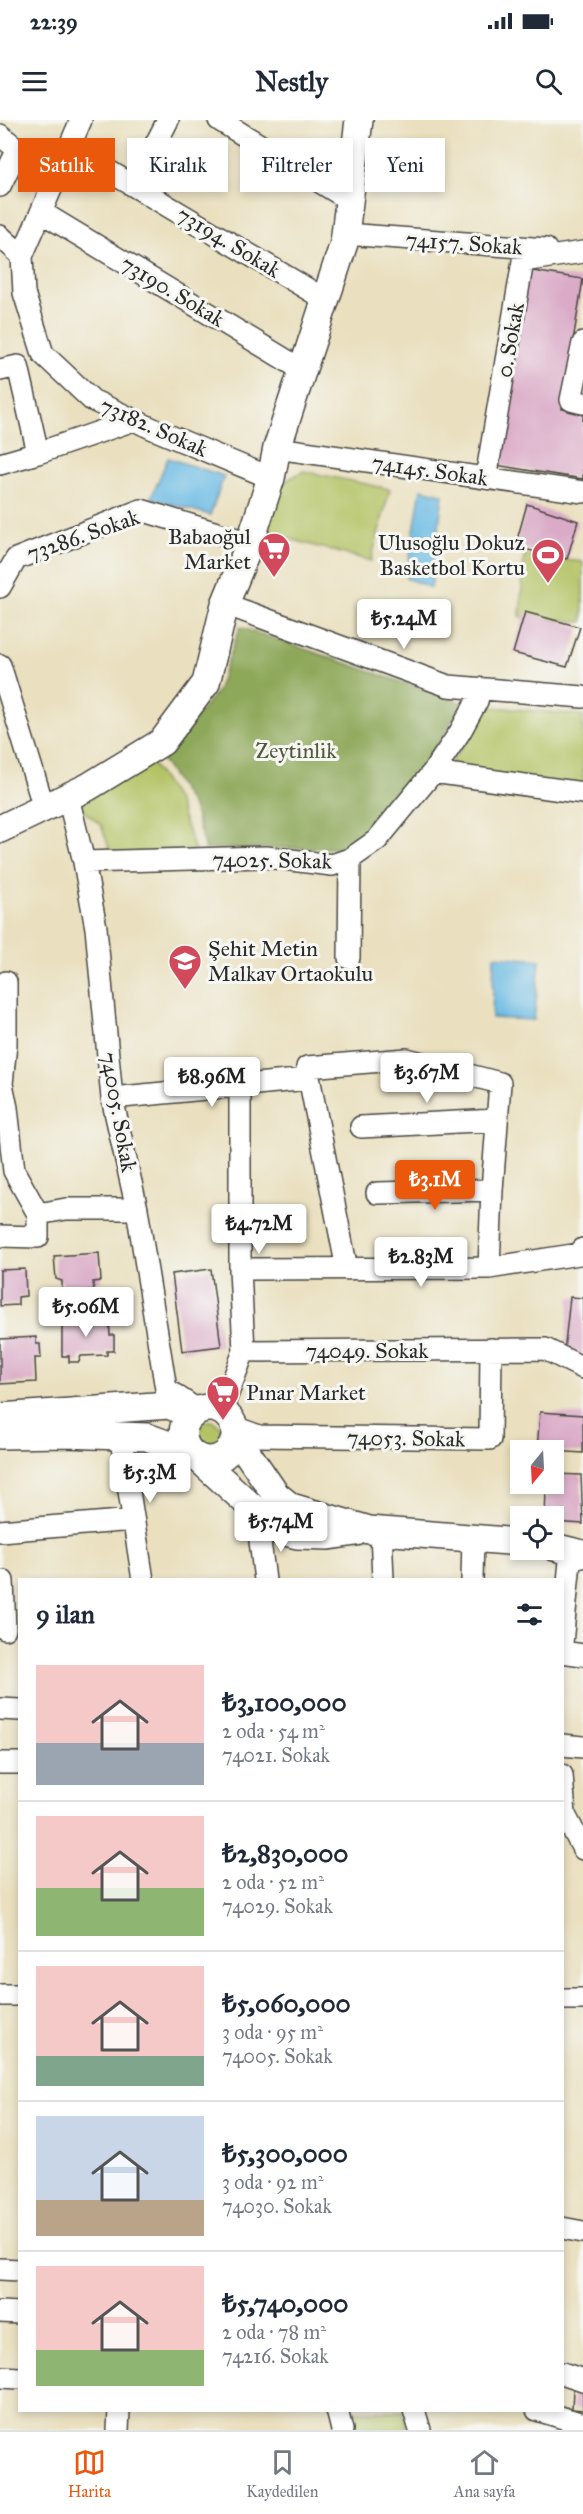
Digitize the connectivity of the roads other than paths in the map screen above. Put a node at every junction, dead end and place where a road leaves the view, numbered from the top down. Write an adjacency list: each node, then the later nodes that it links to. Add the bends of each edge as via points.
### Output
1 (81, 120): 6 (street)
2 (168, 120): 7 (street)
3 (219, 120): 12 (street)
4 (359, 120): 12 (main road)
5 (0, 135): 8 (street)
6 (74, 138)
7 (159, 138)
8 (18, 149): 9 (street)
9 (0, 186)
10 (50, 192): 13 (street)
11 (144, 192): 18 (street, 73194. Sokak)
12 (351, 201): 14 (main road)
13 (41, 212): 17 (street); 21 (street, 73190. Sokak)
14 (345, 234): 16 (street, 74157. Sokak); 18 (main road)
15 (0, 236): 17 (street)
16 (583, 252): 28 (street, 0. Sokak, via 523,261)
17 (22, 256): 23 (street, 73182. Sokak, via 24,293 43,354 92,399)
18 (326, 300): 21 (main road)
19 (583, 343): 22 (street, via 571,400)
20 (0, 370): 25 (street, via 18,366)
21 (304, 371): 24 (main road)
22 (583, 403)
23 (134, 420): 25 (street); 27 (street, 73182. Sokak)
24 (278, 448): 27 (main road); 28 (street, 74145. Sokak)
25 (38, 453): 26 (street)
26 (0, 464)
27 (271, 478): 30 (main road)
28 (486, 478): 29 (street, 74145. Sokak)
29 (583, 492)
30 (250, 543): 31 (street, 73286. Sokak, via 141,510 16,559); 32 (main road)
31 (0, 587)
32 (225, 604): 34 (street, via 448,686); 38 (main road, via 206,683 162,742)
33 (0, 665): 38 (street)
34 (480, 689): 35 (street); 36 (street, 74025. Sokak, via 469,717)
35 (583, 698)
36 (433, 772): 37 (street); 40 (street, 74025. Sokak, via 377,840)
37 (583, 793)
38 (56, 802): 39 (main road); 41 (street, 74005. Sokak)
39 (0, 829)
40 (350, 859): 41 (street, 74025. Sokak, via 332,865 266,857); 42 (street)
41 (84, 862): 46 (street, 74005. Sokak, via 96,928)
42 (349, 958)
43 (6, 982): 52 (street, via 2,1084 15,1171)
44 (308, 1073): 45 (street); 47 (street, via 408,1059 500,1083); 57 (street)
45 (240, 1086): 46 (street); 56 (street)
46 (112, 1098): 51 (street, 74005. Sokak)
47 (496, 1120): 48 (street); 49 (street)
48 (361, 1127)
49 (492, 1190): 50 (street); 55 (street)
50 (377, 1193)
51 (137, 1209): 52 (street, via 66,1209); 62 (street, 74005. Sokak, via 166,1389)
52 (38, 1214): 53 (street, via 38,1237)
53 (0, 1236)
54 (582, 1253): 55 (street)
55 (489, 1268): 57 (street)
56 (240, 1269): 57 (street); 59 (street)
57 (347, 1269)
58 (491, 1349): 59 (street, 74049. Sokak); 60 (street, 74049. Sokak, via 546,1349); 62 (street, 74053. Sokak, via 490,1439 259,1436)
59 (244, 1350): 62 (street)
60 (583, 1368)
61 (0, 1417): 62 (main road, via 169,1405)
62 (216, 1420): 65 (main road, via 183,1429 183,1438); 65 (main road, via 229,1451 215,1460); 68 (main road, via 276,1495 291,1507)
63 (120, 1434): 64 (main road); 65 (main road, via 147,1437); 67 (street)
64 (0, 1436)
65 (194, 1456): 66 (main road)
66 (264, 1518): 68 (main road, via 277,1530 297,1535 329,1536); 74 (street, via 258,1526)
67 (133, 1520): 69 (street); 73 (street)
68 (375, 1530): 70 (main road); 75 (street)
69 (0, 1531)
70 (473, 1537): 71 (main road); 76 (street)
71 (510, 1541)
72 (569, 1551): 78 (street)
73 (143, 1578)
74 (265, 1578)
75 (383, 1578)
76 (472, 1578)
77 (0, 1581): 79 (street)
78 (564, 1616)
79 (8, 1628)
80 (564, 1652): 81 (street)
81 (583, 1655)
82 (0, 1709): 83 (street)
83 (18, 1710)
84 (564, 1745): 85 (street)
85 (583, 1747)
86 (0, 1763): 87 (street)
87 (18, 1763)
88 (564, 1815): 89 (street)
89 (583, 1849)
90 (0, 1995): 91 (street)
91 (18, 1995)
92 (564, 1999): 93 (street)
93 (583, 2000)
94 (564, 2228): 95 (street)
95 (583, 2232)
96 (0, 2269): 97 (street)
97 (18, 2270)
98 (0, 2312): 99 (street)
99 (18, 2313)
100 (564, 2374): 103 (street)
101 (0, 2377): 102 (street)
102 (18, 2378)
103 (583, 2380)
104 (119, 2412): 108 (street)
105 (415, 2412): 109 (street)
106 (544, 2412): 107 (street)
107 (583, 2424)
108 (118, 2430)
109 (420, 2430)

